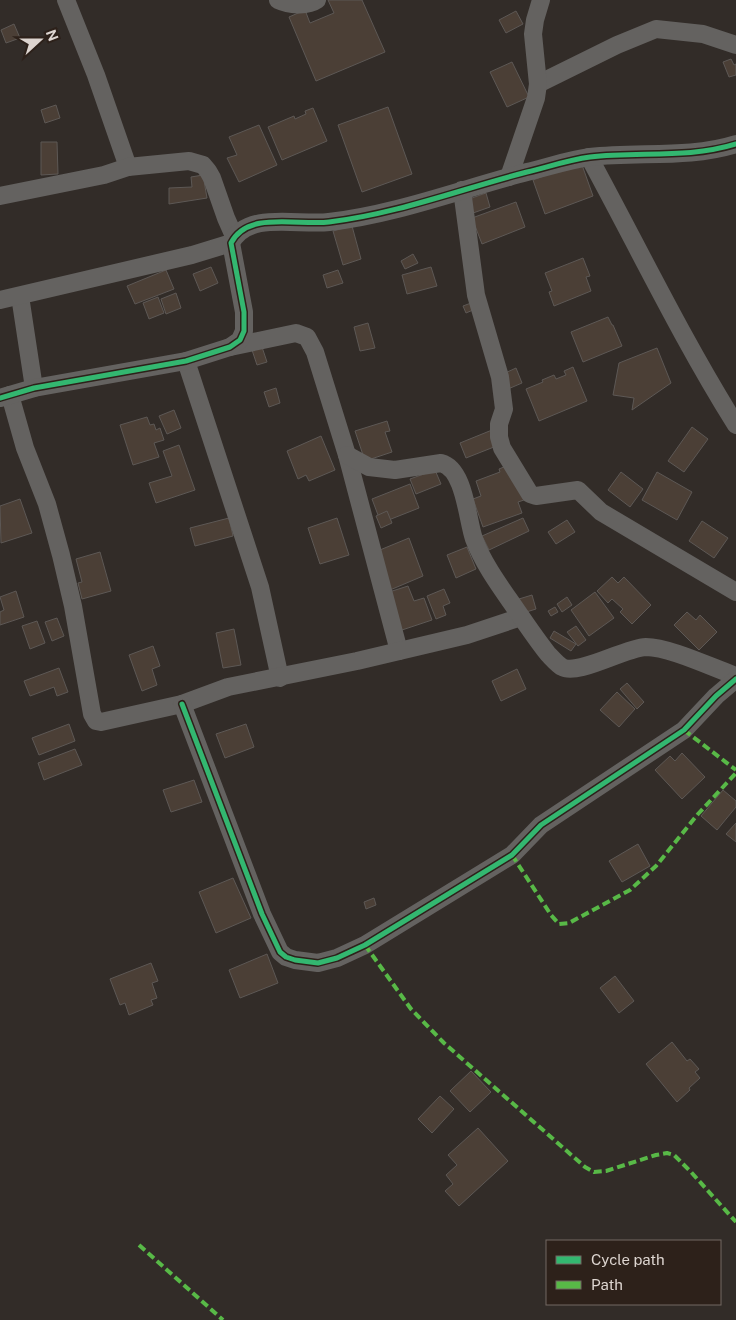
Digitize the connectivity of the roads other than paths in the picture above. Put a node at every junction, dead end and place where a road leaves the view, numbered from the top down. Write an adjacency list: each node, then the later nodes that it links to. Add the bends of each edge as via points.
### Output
1 (66, 0): 9 (street)
2 (278, 0): 3 (street, via 308,4)
3 (317, 0)
4 (541, 0): 6 (street, via 534,20)
5 (736, 45): 6 (street, via 703,34 656,29)
6 (538, 84): 10 (street)
7 (736, 144): 8 (street, via 694,153)
8 (589, 157): 10 (street); 20 (street, via 687,342)
9 (128, 167): 12 (street); 13 (street, via 189,161 203,164 212,178)
10 (509, 177): 11 (street)
11 (462, 190): 13 (street, via 410,206 328,222 260,223 244,229); 22 (street, via 476,295 500,377 504,409 499,437 502,448 530,494 578,490 601,512)
12 (0, 196)
13 (232, 239): 14 (street, via 192,255); 16 (street, via 244,331 240,340)
14 (20, 296): 15 (street); 18 (street)
15 (0, 300)
16 (230, 347): 17 (street); 21 (street, via 296,333 307,337 315,352)
17 (186, 361): 18 (street); 25 (street, via 260,587)
18 (34, 388): 19 (street)
19 (5, 397): 27 (street, via 47,504 73,606 92,714 96,721)
20 (736, 425)
21 (347, 455): 23 (street, via 368,467 395,470 447,464 453,470 467,506 474,540); 24 (street)
22 (736, 592)
23 (521, 617): 24 (street, via 467,635); 26 (street, via 549,655 563,668 579,669 646,647 664,650)
24 (399, 651): 25 (street)
25 (280, 678): 27 (street, via 228,688)
26 (736, 678): 27 (street, via 684,730 541,825 512,855 365,945 318,963 295,960 280,952 262,914)
27 (182, 704)

